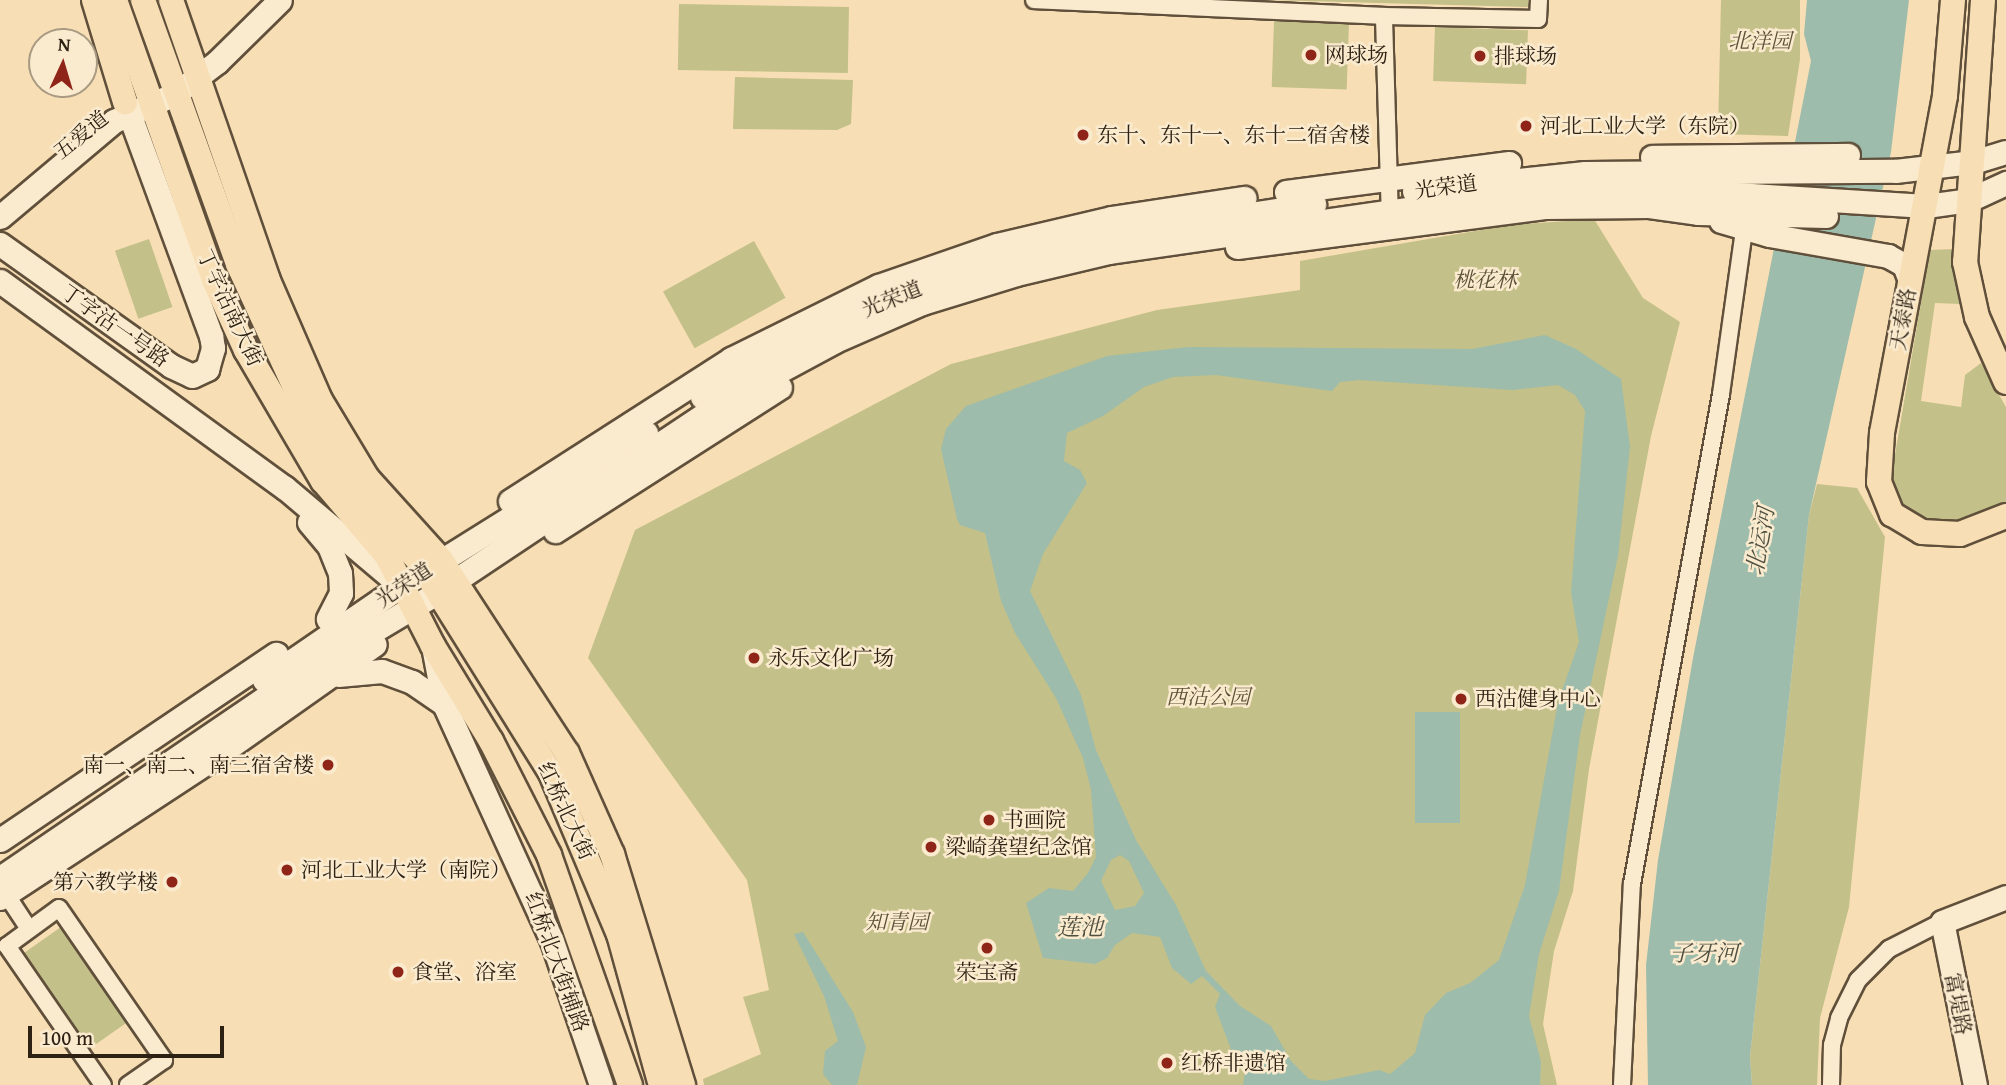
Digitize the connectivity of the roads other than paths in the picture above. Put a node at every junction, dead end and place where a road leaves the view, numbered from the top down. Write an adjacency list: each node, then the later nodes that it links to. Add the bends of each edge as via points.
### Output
1 (94, 0): 14 (main road)
2 (115, 0): 14 (main road, 丁字沽南大街)
3 (143, 0): 13 (main road, 丁字沽南大街)
4 (171, 0): 12 (main road)
5 (280, 0): 12 (main road)
6 (1034, 0): 10 (street)
7 (1539, 0): 11 (street, via 1538,19)
8 (1953, 0): 17 (main road, 天泰路)
9 (1983, 0): 16 (main road)
10 (1258, 7): 11 (street)
11 (1384, 16): 21 (street)
12 (197, 78): 13 (main road); 33 (main road, via 267,278 320,400 368,478)
13 (173, 89): 14 (main road); 33 (main road, 丁字沽南大街, via 238,264 303,408 346,481)
14 (137, 103): 20 (main road, 五爱道); 24 (main road, 五爱道); 27 (main road, 丁字沽一号路, via 211,337 207,369 192,376 171,366); 34 (main road, 丁字沽南大街, via 246,350 323,481 379,545)
15 (2006, 152): 16 (main road, 光荣道)
16 (1973, 162): 17 (main road, 光荣道); 19 (main road)
17 (1933, 167): 21 (main road, 光荣道, via 1778,161 1548,175); 22 (main road, 天泰路)
18 (2006, 183): 19 (main road)
19 (1969, 200): 22 (main road); 30 (main road, via 1964,243 1968,284 1987,343)
20 (0, 201)
21 (1388, 202): 23 (main road, via 1649,206); 25 (main road, 光荣道, via 1583,189 1688,191); 33 (main road, via 1079,271 959,306 811,368 707,431); 33 (main road, 光荣道, via 1082,240 917,289 833,325 728,380)
22 (1926, 206): 25 (main road, 光荣道); 29 (main road, 天泰路)
23 (1698, 213): 25 (main road); 26 (main road)
24 (0, 217)
25 (1773, 217): 26 (main road); 29 (main road, via 1899,259)
26 (1744, 229): 52 (street, via 1721,394 1632,884)
27 (0, 244)
28 (0, 281): 31 (main road, 丁字沽一号路)
29 (1910, 281): 32 (main road, 天泰路, via 1878,466 1884,500 1907,527 1943,537)
30 (2006, 382)
31 (259, 469): 34 (main road, 丁字沽一号路); 35 (main road, via 318,531 333,556 341,593)
32 (2006, 516)
33 (439, 576): 34 (main road); 34 (main road); 50 (main road, 红桥北大街, via 550,771 584,846 619,934); 51 (main road, via 567,753 612,854 645,947)
34 (404, 593): 35 (main road); 36 (main road, 红桥北大街); 37 (main road); 41 (main road, 光荣道); 42 (main road)
35 (328, 619): 40 (main road)
36 (433, 646): 38 (main road, 红桥北大街辅路); 39 (main road, 红桥北大街)
37 (325, 680): 38 (main road, via 347,671 382,671 412,682); 42 (main road)
38 (444, 704): 39 (main road); 48 (main road, 红桥北大街辅路, via 552,942)
39 (491, 741): 49 (main road, 红桥北大街, via 549,855)
40 (0, 840)
41 (0, 860)
42 (2, 890): 45 (street)
43 (2006, 897): 44 (main road)
44 (1942, 922): 53 (street, via 1889,949 1858,979 1832,1045); 54 (main road, 富堤路)
45 (29, 929): 46 (street, via 6,946); 47 (street, via 59,908 164,1060)
46 (103, 1085)
47 (128, 1085)
48 (601, 1085)
49 (630, 1085)
50 (662, 1085)
51 (683, 1085)
52 (1622, 1085)
53 (1831, 1085)
54 (1975, 1085)

